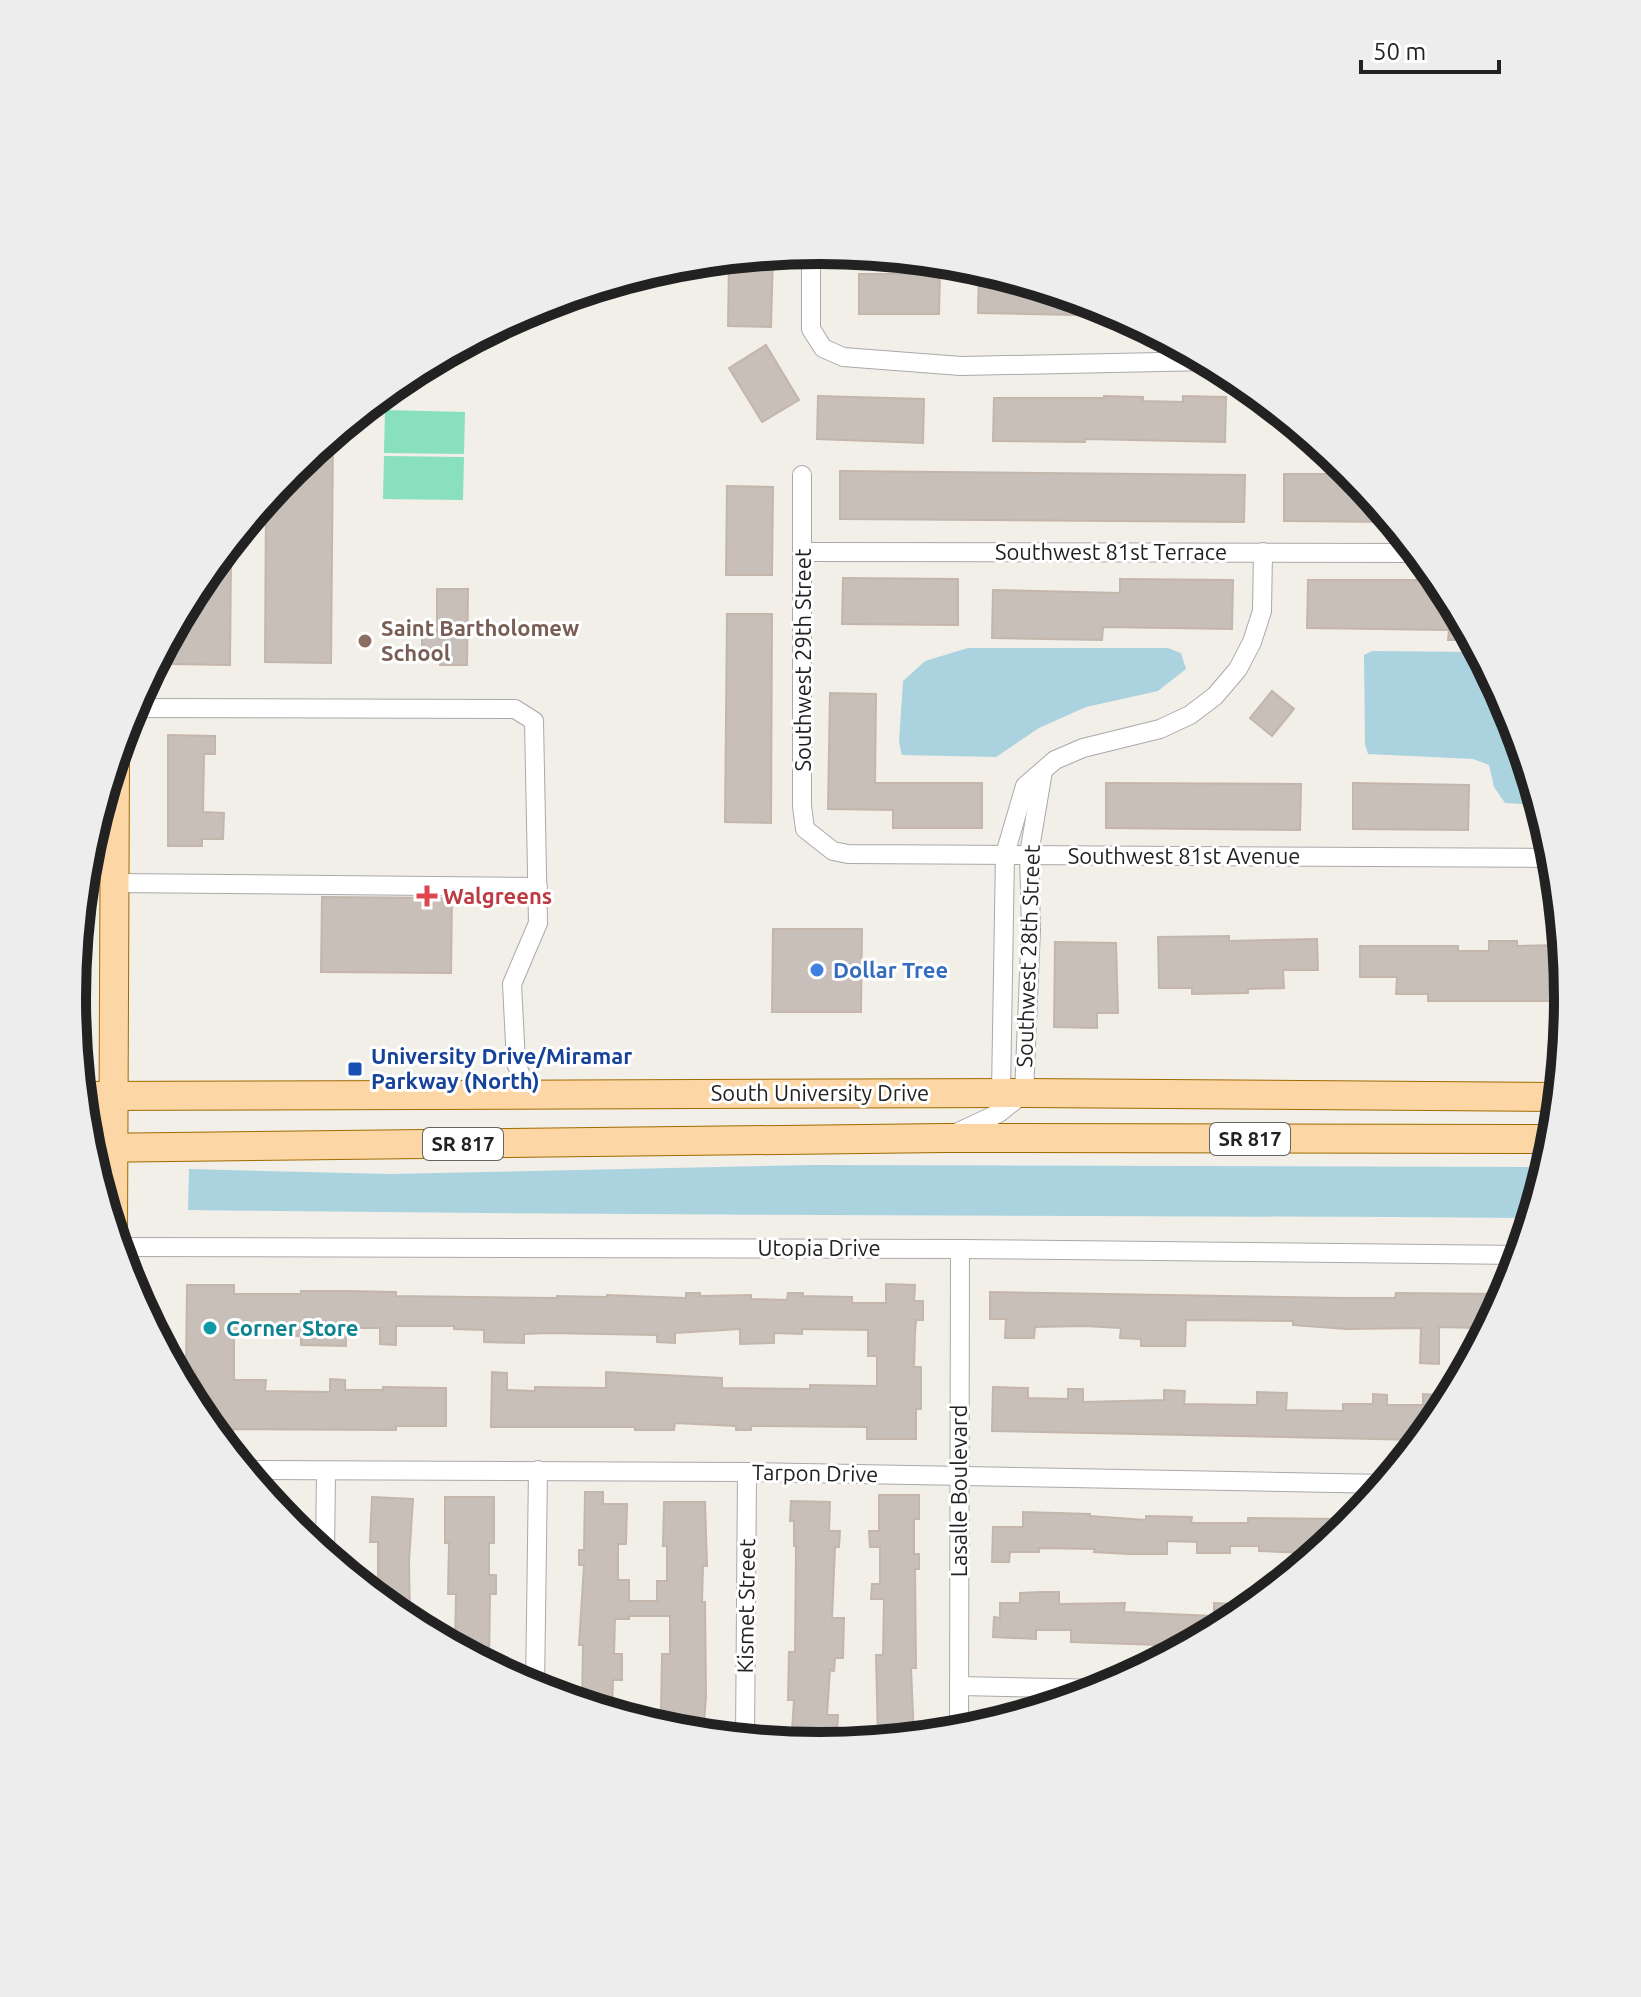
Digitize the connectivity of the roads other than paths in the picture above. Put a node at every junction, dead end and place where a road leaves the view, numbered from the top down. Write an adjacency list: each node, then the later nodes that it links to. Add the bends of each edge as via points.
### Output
1 (811, 264): 2 (street, via 811,329 823,348 843,357 961,366)
2 (1187, 361)
3 (802, 475): 4 (street, Southwest 29th Street)
4 (804, 552): 5 (street, Southwest 81st Terrace); 10 (street, Southwest 29th Street, via 802,806 805,829)
5 (1263, 552): 6 (street, Southwest 81st Terrace); 8 (street, Southwest 28th Street, via 1262,611 1252,642 1215,696 1160,729 1083,748)
6 (1404, 553)
7 (146, 708): 15 (street, via 515,709 534,721)
8 (1043, 771): 11 (street, Southwest 28th Street, via 1025,786); 12 (street, Southwest 28th Street)
9 (115, 796): 14 (main road)
10 (817, 841): 11 (street, Southwest 81st Avenue, via 848,854)
11 (1005, 854): 12 (street, Southwest 81st Avenue); 16 (street, Southwest 28th Street)
12 (1029, 854): 13 (street, Southwest 81st Avenue); 16 (street, Southwest 28th Street, via 1031,929)
13 (1541, 858)
14 (114, 883): 15 (street); 19 (main road)
15 (538, 887): 20 (street, via 538,923 512,984 516,1063)
16 (1013, 1093): 17 (main road, South University Drive / SR 817); 20 (main road, South University Drive / SR 817); 22 (street, via 999,1113)
17 (1102, 1094): 21 (main road, South University Drive / SR 817); 23 (main road, via 1069,1113)
18 (92, 1096): 19 (main road, South University Drive / SR 817)
19 (114, 1096): 20 (main road, South University Drive / SR 817); 25 (main road)
20 (529, 1096)
21 (1549, 1097)
22 (945, 1138): 23 (main road, South University Drive / SR 817); 25 (main road, South University Drive / SR 817)
23 (1045, 1138): 24 (main road, South University Drive / SR 817)
24 (1542, 1139)
25 (101, 1148)
26 (130, 1247): 27 (street, Utopia Drive)
27 (960, 1249): 28 (street, Utopia Drive); 33 (street, Lasalle Boulevard)
28 (1508, 1255)
29 (258, 1470): 31 (street, Tarpon Drive)
30 (538, 1470): 31 (street, Tarpon Drive); 32 (street, Tarpon Drive); 36 (street)
31 (326, 1471): 35 (street)
32 (747, 1472): 33 (street, Tarpon Drive); 40 (street, Kismet Street)
33 (959, 1474): 34 (street, Tarpon Drive); 37 (street, Lasalle Boulevard)
34 (1372, 1484)
35 (325, 1541)
36 (535, 1675)
37 (959, 1686): 38 (street); 39 (street, Lasalle Boulevard)
38 (1072, 1688)
39 (959, 1720)
40 (745, 1729)

